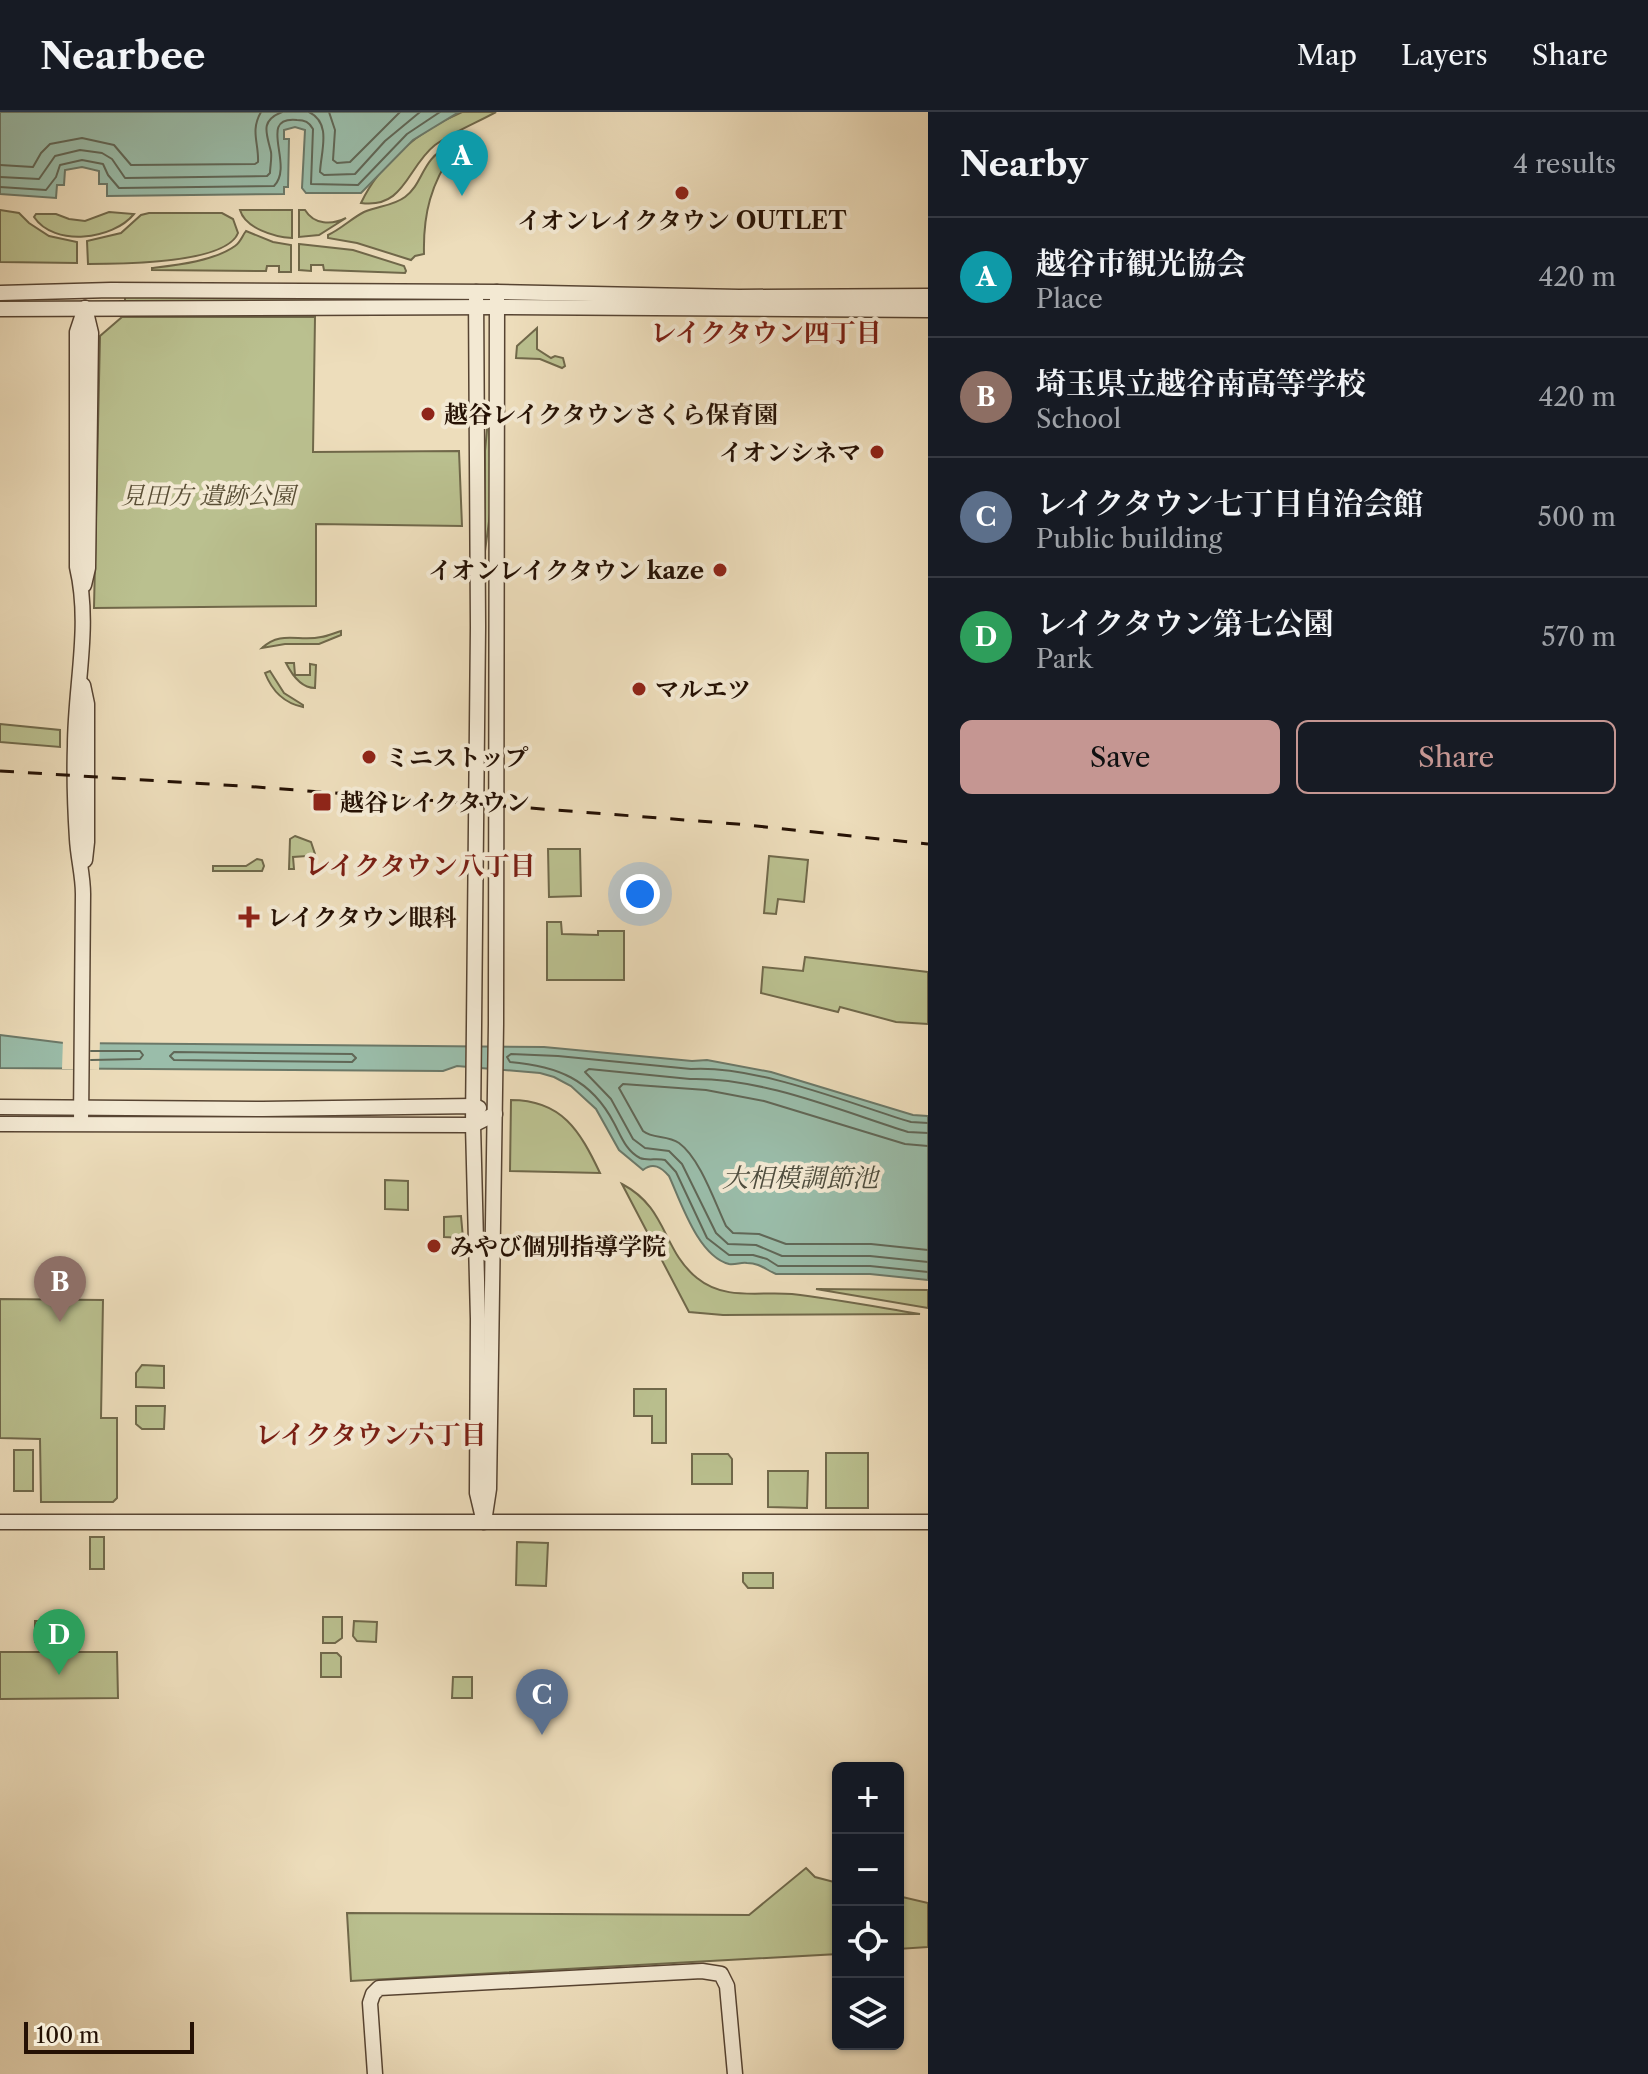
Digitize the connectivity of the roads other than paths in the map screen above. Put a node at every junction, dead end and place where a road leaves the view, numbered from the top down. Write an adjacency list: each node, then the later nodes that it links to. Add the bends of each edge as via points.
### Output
1 (84, 292): 2 (street); 4 (street); 6 (street)
2 (0, 293)
3 (928, 296): 5 (street)
4 (477, 300): 5 (street); 6 (street); 10 (street)
5 (497, 300): 8 (street); 12 (street)
6 (85, 308): 7 (street); 9 (street, via 77,332 77,567 82,590 81,679 87,704)
7 (0, 309)
8 (928, 310)
9 (80, 1106): 10 (street); 11 (street); 13 (street)
10 (474, 1106): 12 (street); 15 (street)
11 (0, 1107)
12 (495, 1114): 15 (street); 17 (street, via 489,1489)
13 (81, 1123): 14 (street); 15 (street)
14 (0, 1124)
15 (473, 1125): 17 (street, via 477,1493)
16 (0, 1522): 17 (street)
17 (484, 1522): 18 (street)
18 (928, 1522)
19 (375, 2074): 20 (street, via 370,2003 379,1988 702,1971 721,1974 727,1986)
20 (735, 2074)

